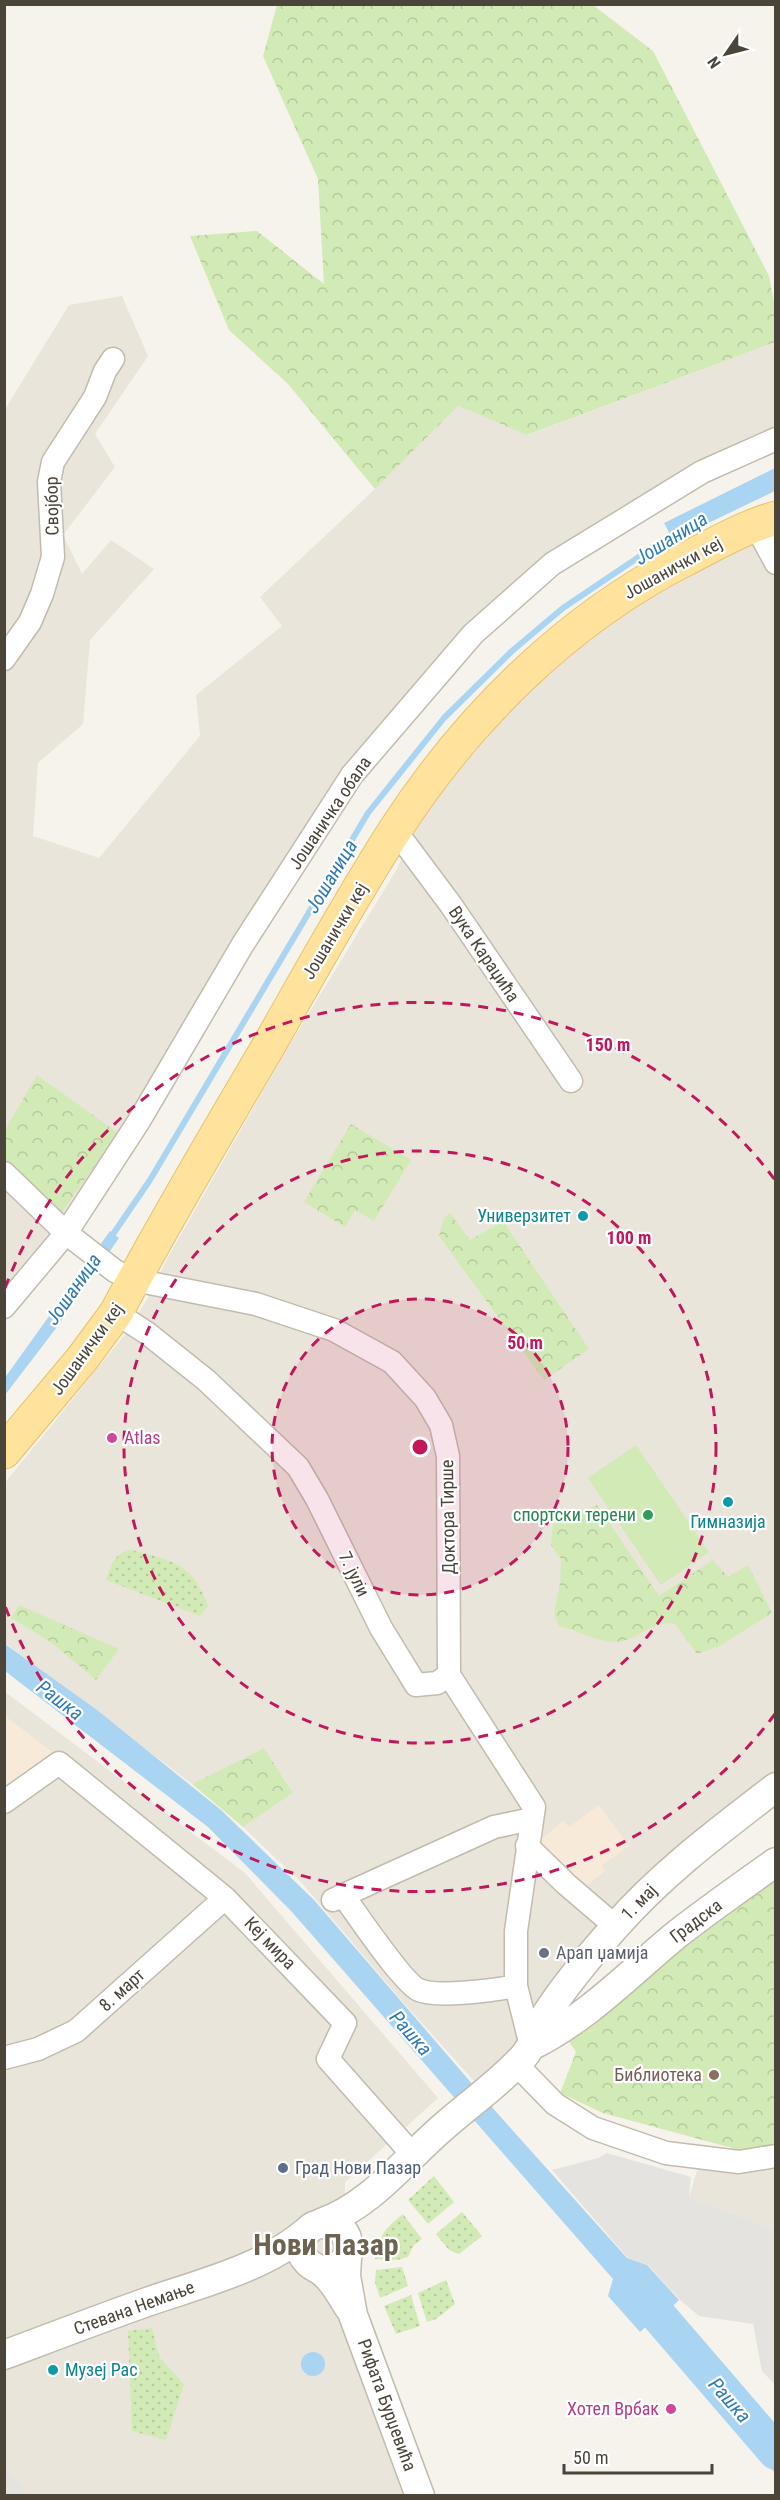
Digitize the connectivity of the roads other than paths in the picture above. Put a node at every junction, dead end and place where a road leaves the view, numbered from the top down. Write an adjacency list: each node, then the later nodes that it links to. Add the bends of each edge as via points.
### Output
1 (113, 358): 5 (street, Својбор, via 95,397 53,462 49,482 53,557 30,622)
2 (776, 439): 9 (street, Јошаничка обала, via 702,472 552,564 472,634 352,775)
3 (766, 522): 4 (street); 6 (main road, Јошанички кеј, via 662,571 572,632 509,688)
4 (776, 563)
5 (4, 659)
6 (395, 830): 7 (street, Вука Караџића); 10 (main road, Јошанички кеј)
7 (571, 1081)
8 (5, 1176): 9 (street)
9 (66, 1233): 10 (street); 11 (street, Јошаничка обала)
10 (124, 1275): 12 (main road, Јошанички кеј); 14 (street, Доктора Тирше, via 256,1304 334,1330 392,1362 425,1398 441,1425 448,1456)
11 (4, 1307)
12 (116, 1313): 13 (main road, Јошанички кеј); 14 (street, 7. јули, via 206,1380 298,1467 381,1628 416,1685 437,1683)
13 (4, 1452)
14 (449, 1675): 17 (street, via 534,1807)
15 (776, 1787): 21 (street, 1. мај, via 672,1869)
16 (4, 1802): 20 (street, Кеј мира, via 59,1763)
17 (532, 1819): 18 (street); 22 (street, via 494,1827 338,1898 415,1989 435,1993)
18 (527, 1846): 21 (street); 22 (street, via 516,1931)
19 (776, 1862): 23 (street, Градска, via 677,1934 582,2015)
20 (225, 1898): 24 (street, 8. март, via 76,2031 38,2049); 25 (street, Кеј мира, via 345,2023 328,2059)
21 (615, 1926): 23 (street, 1. мај, via 544,2018)
22 (516, 1986): 23 (street)
23 (524, 2055): 25 (street, 1. мај); 26 (street, via 555,2104 593,2128 666,2153 740,2162)
24 (4, 2058)
25 (412, 2154): 27 (street)
26 (776, 2156)
27 (377, 2189): 28 (street, via 335,2218); 29 (street, via 354,2228)
28 (314, 2227): 29 (street, via 336,2226 346,2236); 30 (street, Стевана Немање); 31 (street, via 301,2247)
29 (348, 2250): 31 (street, via 336,2268); 32 (street, Рифата Бурџевића, via 346,2276)
30 (264, 2259): 31 (street, via 280,2258); 33 (street, Стевана Немање)
31 (314, 2266): 32 (street, Рифата Бурџевића)
32 (353, 2315): 34 (street, Рифата Бурџевића)
33 (4, 2355)
34 (420, 2496)

